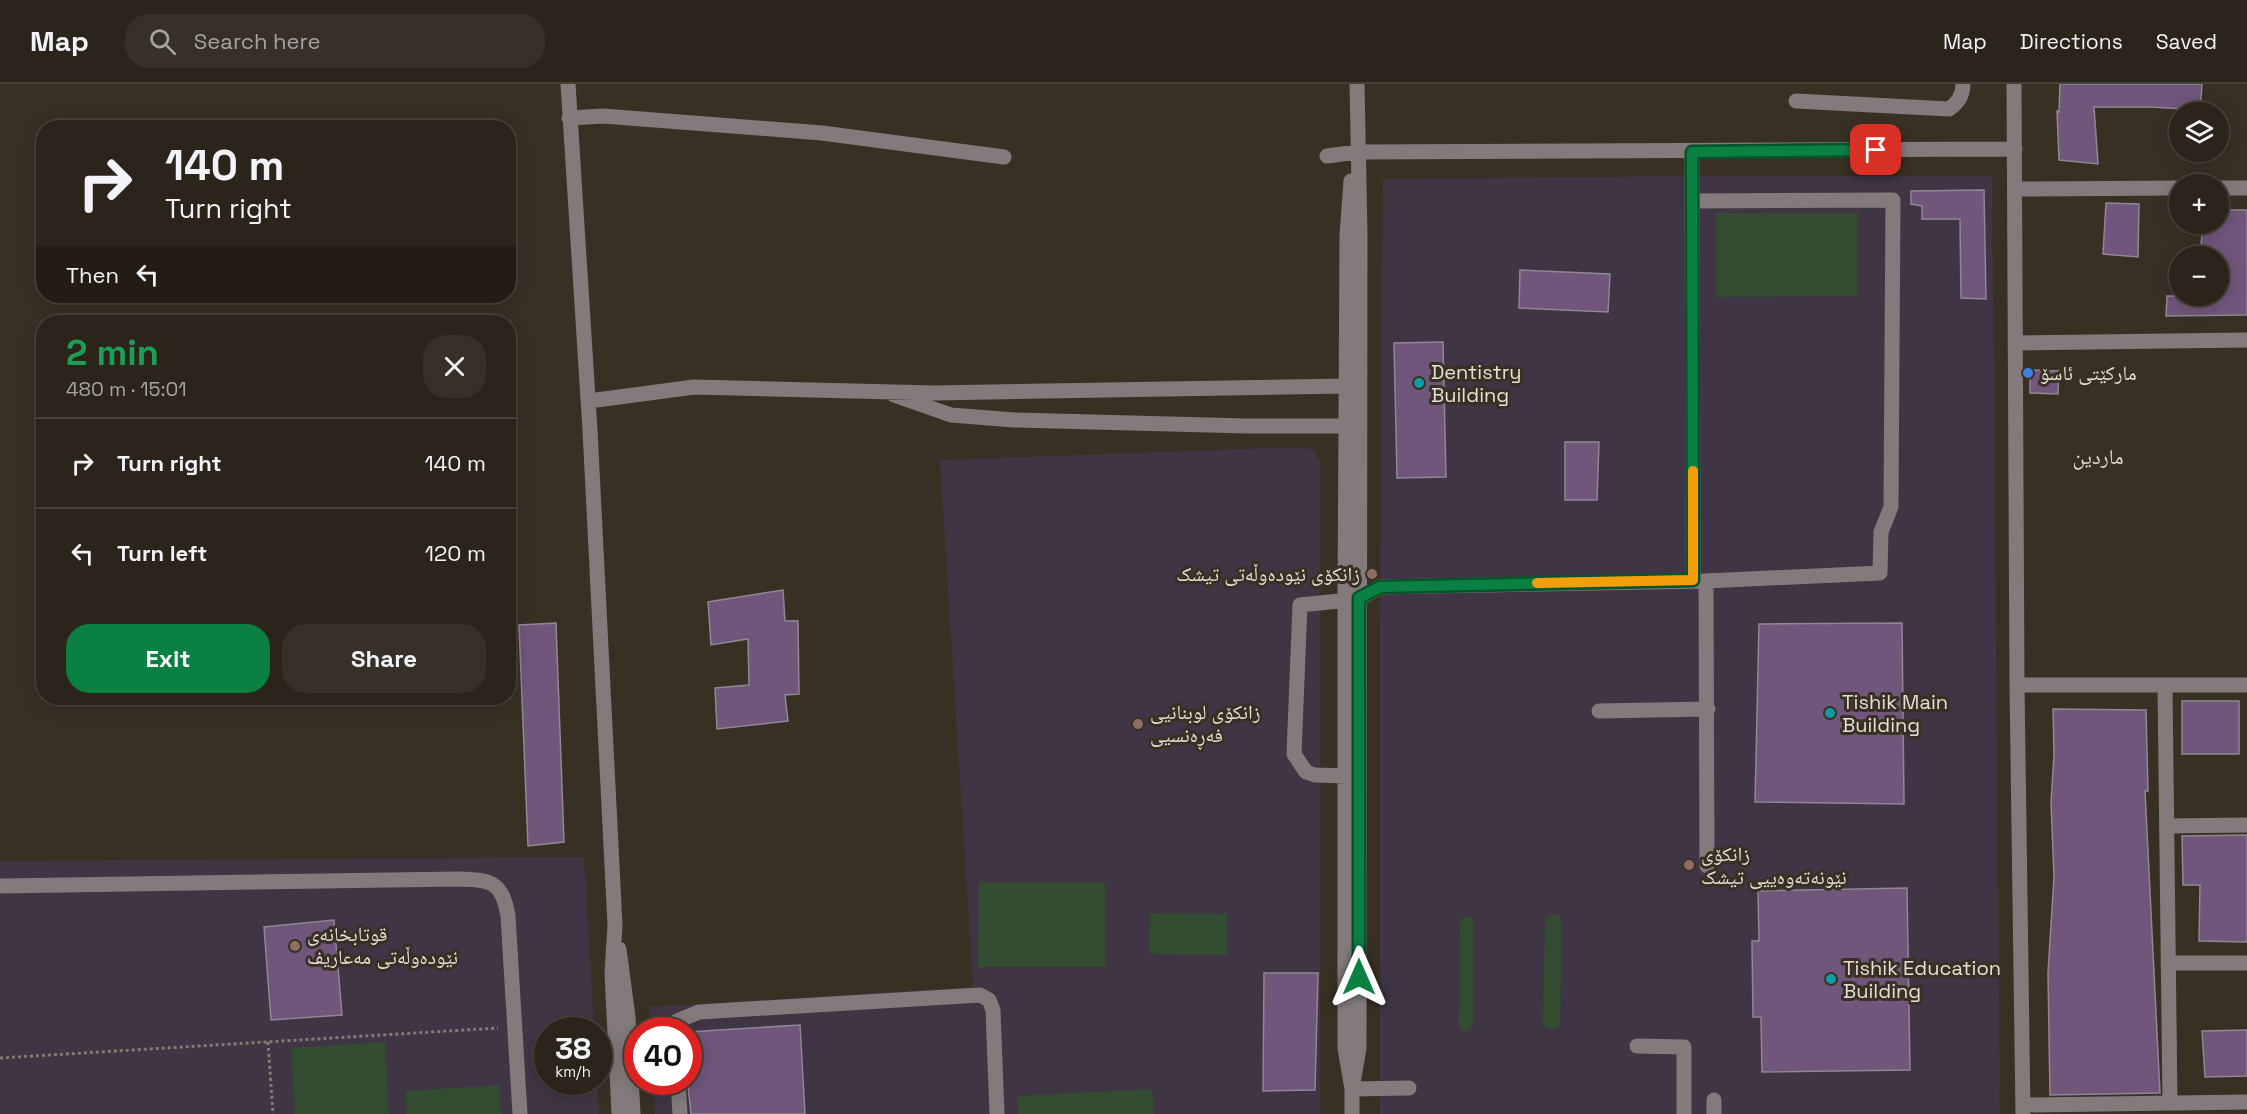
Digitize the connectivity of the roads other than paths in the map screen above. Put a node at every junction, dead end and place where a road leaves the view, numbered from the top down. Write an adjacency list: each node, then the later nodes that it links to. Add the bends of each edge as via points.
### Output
1 (568, 84): 6 (street)
2 (1357, 84): 8 (street)
3 (1963, 84): 5 (street, via 1956,104 1949,109)
4 (2014, 84): 7 (street)
5 (1796, 101)
6 (570, 118): 11 (street, via 603,116 822,133); 21 (street)
7 (2015, 149): 9 (street); 15 (street)
8 (1357, 152): 9 (street); 10 (street); 19 (street, via 1348,214); 24 (street, via 1360,234)
9 (1692, 152): 16 (street)
10 (1326, 156)
11 (1004, 157)
12 (2169, 188): 15 (street)
13 (2229, 188): 14 (street)
14 (2247, 188)
15 (2015, 189): 18 (street)
16 (1693, 201): 23 (street); 23 (street, via 1893,200 1891,507 1881,532 1880,573)
17 (2247, 340): 18 (street)
18 (2015, 343): 25 (street)
19 (1346, 386): 20 (street); 22 (street)
20 (887, 392): 21 (street, via 694,387); 22 (street, via 951,415 1014,420)
21 (589, 401): 35 (street)
22 (1346, 426): 24 (street)
23 (1699, 581): 24 (street, via 1380,587); 28 (street)
24 (1352, 599): 30 (street); 30 (street, via 1300,605 1294,754 1306,772); 41 (street, via 1359,1048)
25 (2017, 685): 26 (street); 45 (street)
26 (2165, 685): 27 (street); 32 (street)
27 (2247, 685)
28 (1708, 709): 29 (street); 33 (street)
29 (1599, 711)
30 (1346, 776): 41 (street, via 1345,1048)
31 (2247, 825): 32 (street)
32 (2167, 826): 36 (street)
33 (1707, 867)
34 (0, 886): 46 (street, via 489,881 500,889 507,909)
35 (615, 925): 47 (street, via 612,973); 48 (street, via 623,969)
36 (2168, 963): 37 (street); 44 (street)
37 (2247, 963)
38 (687, 1017): 50 (street, via 699,1012 980,995 989,1000 993,1010)
39 (1637, 1046): 52 (street, via 1684,1047)
40 (1409, 1088): 41 (street)
41 (1352, 1089): 51 (street)
42 (679, 1095): 49 (street)
43 (2247, 1102): 44 (street)
44 (2170, 1103): 45 (street)
45 (2023, 1110)
46 (520, 1114)
47 (619, 1114)
48 (633, 1114)
49 (680, 1114)
50 (997, 1114)
51 (1352, 1114)
52 (1684, 1114)

